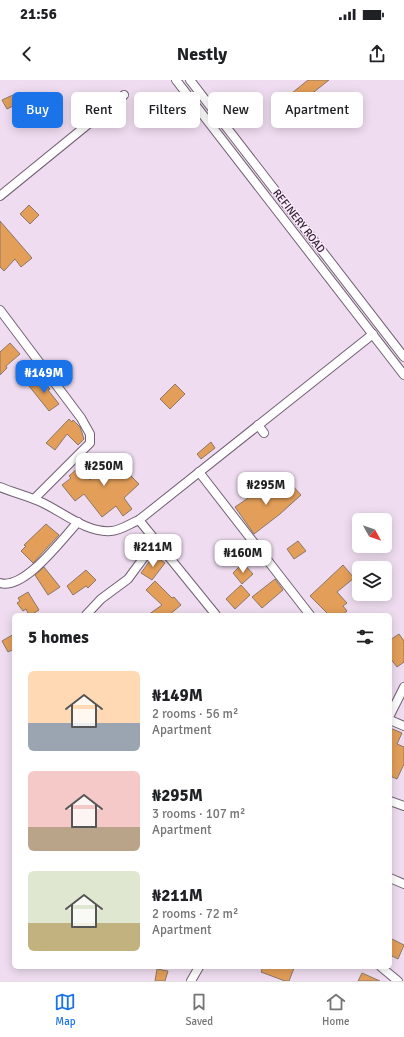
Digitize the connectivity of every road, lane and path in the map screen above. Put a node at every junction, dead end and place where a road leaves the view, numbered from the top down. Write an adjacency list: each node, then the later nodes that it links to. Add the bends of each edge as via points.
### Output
1 (176, 80): 6 (street, REFINERY ROAD)
2 (190, 80): 7 (street, REFINERY ROAD)
3 (83, 128): 4 (street)
4 (0, 196)
5 (0, 310): 13 (street, via 81,418 90,434 90,443)
6 (372, 334): 8 (street, REFINERY ROAD); 9 (street)
7 (404, 357)
8 (404, 375)
9 (258, 425): 10 (street); 11 (street)
10 (264, 433)
11 (199, 472): 14 (street); 20 (street)
12 (0, 487): 13 (street)
13 (34, 500): 15 (street)
14 (139, 520): 15 (street, via 112,531 99,530); 16 (street)
15 (78, 522): 17 (street, via 34,569 7,585)
16 (156, 541): 18 (street, via 128,579 101,599); 19 (street)
17 (0, 583)
18 (88, 613)
19 (214, 613)
20 (308, 613)
21 (404, 687): 22 (street)
22 (392, 711)
23 (392, 721): 24 (street)
24 (404, 726)
25 (392, 802): 26 (street)
26 (404, 806)
27 (392, 879): 28 (street)
28 (404, 884)
29 (198, 969): 31 (street)
30 (383, 969): 32 (street)
31 (191, 981)
32 (398, 981)

